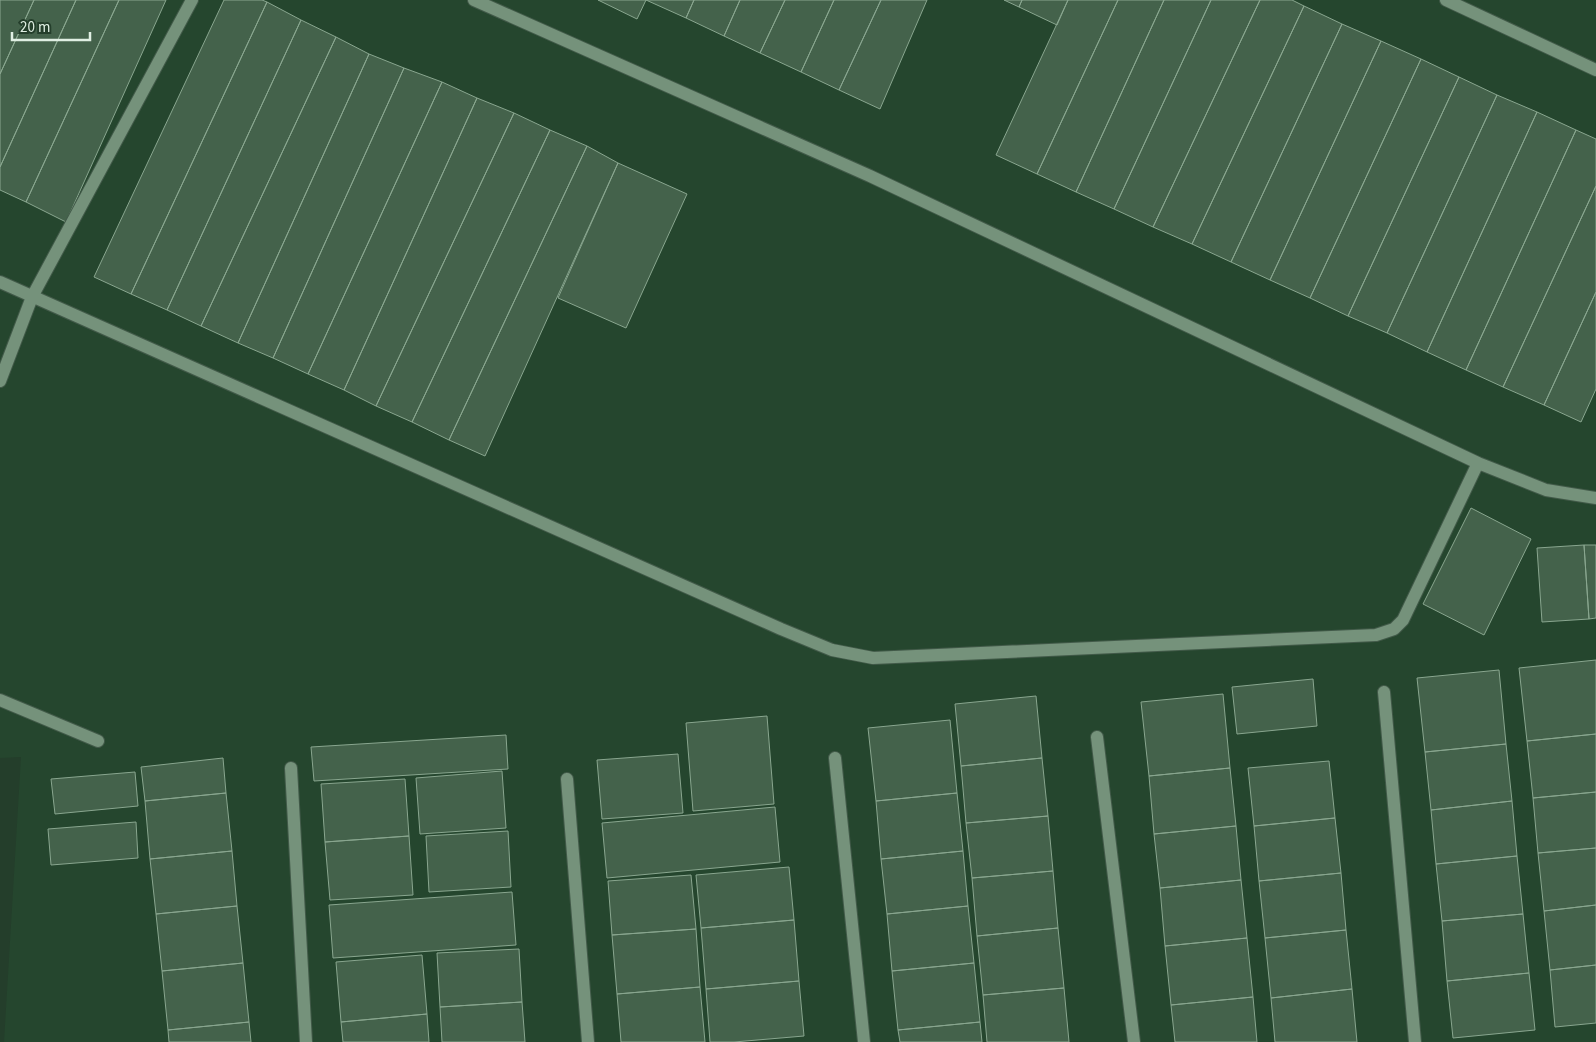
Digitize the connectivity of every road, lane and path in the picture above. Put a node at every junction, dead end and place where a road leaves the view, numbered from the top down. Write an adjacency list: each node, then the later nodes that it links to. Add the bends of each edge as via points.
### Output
1 (192, 0): 6 (lane)
2 (474, 0): 8 (lane, via 870,176)
3 (1446, 0): 4 (lane)
4 (1596, 70)
5 (0, 282): 6 (lane)
6 (32, 297): 7 (lane); 8 (lane, via 798,636 832,650 873,658 1376,634 1394,629 1404,620)
7 (0, 381)
8 (1478, 463): 9 (lane, via 1546,490)
9 (1596, 498)
10 (1384, 692): 21 (lane)
11 (0, 700): 13 (lane)
12 (1097, 737): 20 (lane)
13 (98, 741)
14 (835, 758): 19 (lane)
15 (291, 768): 17 (lane)
16 (567, 779): 18 (lane)
17 (306, 1042)
18 (588, 1042)
19 (864, 1042)
20 (1134, 1042)
21 (1415, 1042)

